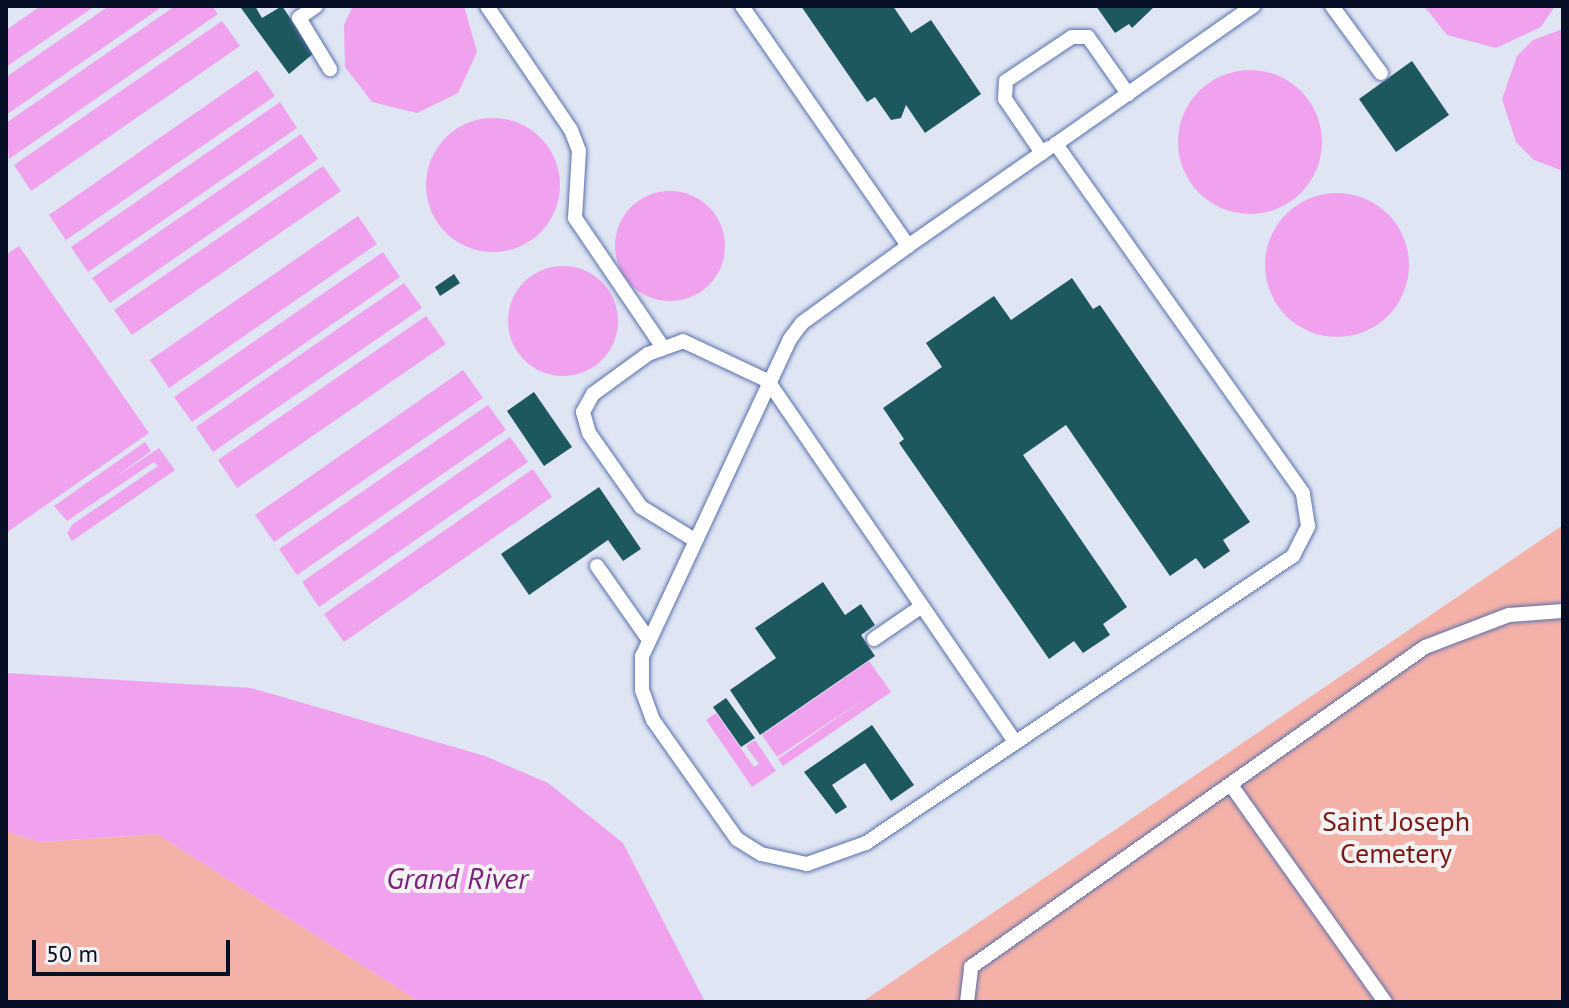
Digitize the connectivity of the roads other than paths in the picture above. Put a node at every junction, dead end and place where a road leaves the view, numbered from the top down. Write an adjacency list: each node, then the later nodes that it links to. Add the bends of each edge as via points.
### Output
1 (316, 6): 6 (lane, via 299,18)
2 (487, 6): 12 (lane, via 571,130 579,151 575,218)
3 (742, 6): 11 (lane)
4 (1253, 6): 8 (lane)
5 (1332, 6): 7 (lane)
6 (330, 69)
7 (1381, 73)
8 (1128, 94): 9 (lane); 10 (lane, via 1088,37 1072,37 1006,81 1005,99)
9 (1056, 144): 10 (lane); 20 (lane, via 1303,493 1308,526 1293,556 1040,731)
10 (1042, 153): 11 (lane)
11 (908, 246): 13 (lane, via 802,323)
12 (662, 346): 13 (lane, via 683,341); 14 (lane, via 593,394 583,412 589,433 641,507)
13 (768, 381): 14 (lane); 16 (lane)
14 (693, 539): 19 (lane)
15 (597, 566): 19 (lane)
16 (922, 606): 18 (lane); 20 (lane)
17 (1563, 611): 21 (lane, via 1509,615 1425,647)
18 (874, 639)
19 (649, 640): 20 (lane, via 642,690 653,720 737,839 761,854 807,864 837,857)
20 (1014, 740)
21 (1233, 788): 22 (lane, via 971,967); 23 (lane)
22 (967, 1002)
23 (1385, 1002)

